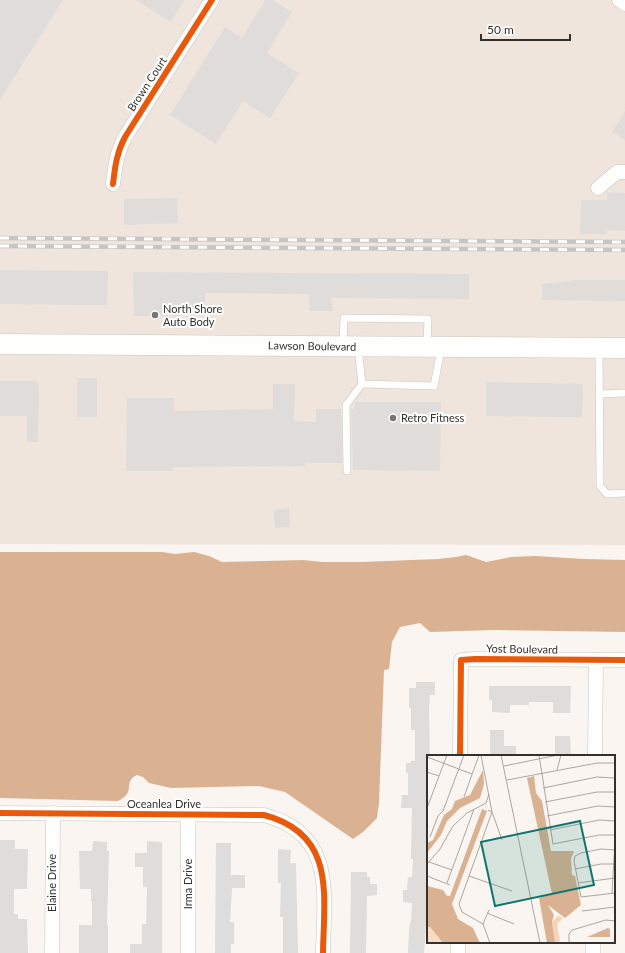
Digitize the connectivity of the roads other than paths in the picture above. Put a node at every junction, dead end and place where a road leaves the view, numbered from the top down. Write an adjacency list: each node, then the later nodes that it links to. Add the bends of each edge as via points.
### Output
1 (212, 0): 5 (street, Brown Court, via 125,137 117,157)
2 (619, 0): 3 (street)
3 (625, 4)
4 (625, 172): 6 (street, via 617,172)
5 (113, 184)
6 (598, 188)
7 (0, 344): 8 (main road, Lawson Boulevard)
8 (351, 346): 9 (main road, Lawson Boulevard); 9 (lane, via 344,318 428,319); 12 (lane)
9 (434, 347): 10 (main road, Lawson Boulevard); 12 (lane, via 434,386)
10 (599, 348): 11 (main road, Lawson Boulevard); 14 (lane)
11 (625, 348)
12 (362, 384): 15 (lane, via 346,405)
13 (625, 393): 14 (lane)
14 (600, 394): 16 (lane, via 600,486 608,494)
15 (347, 471)
16 (625, 493)
17 (596, 660): 18 (street, Yost Boulevard); 19 (street, Yost Boulevard, via 460,660); 20 (street)
18 (625, 660)
19 (460, 755)
20 (595, 755)
21 (0, 813): 22 (street, Oceanlea Drive)
22 (52, 813): 23 (street, Oceanlea Drive); 24 (street, Elaine Drive)
23 (188, 814): 25 (street, Irma Drive); 26 (street, Oceanlea Drive, via 264,815 290,825 305,838 315,851 321,867 324,894)
24 (52, 953)
25 (188, 953)
26 (323, 953)

